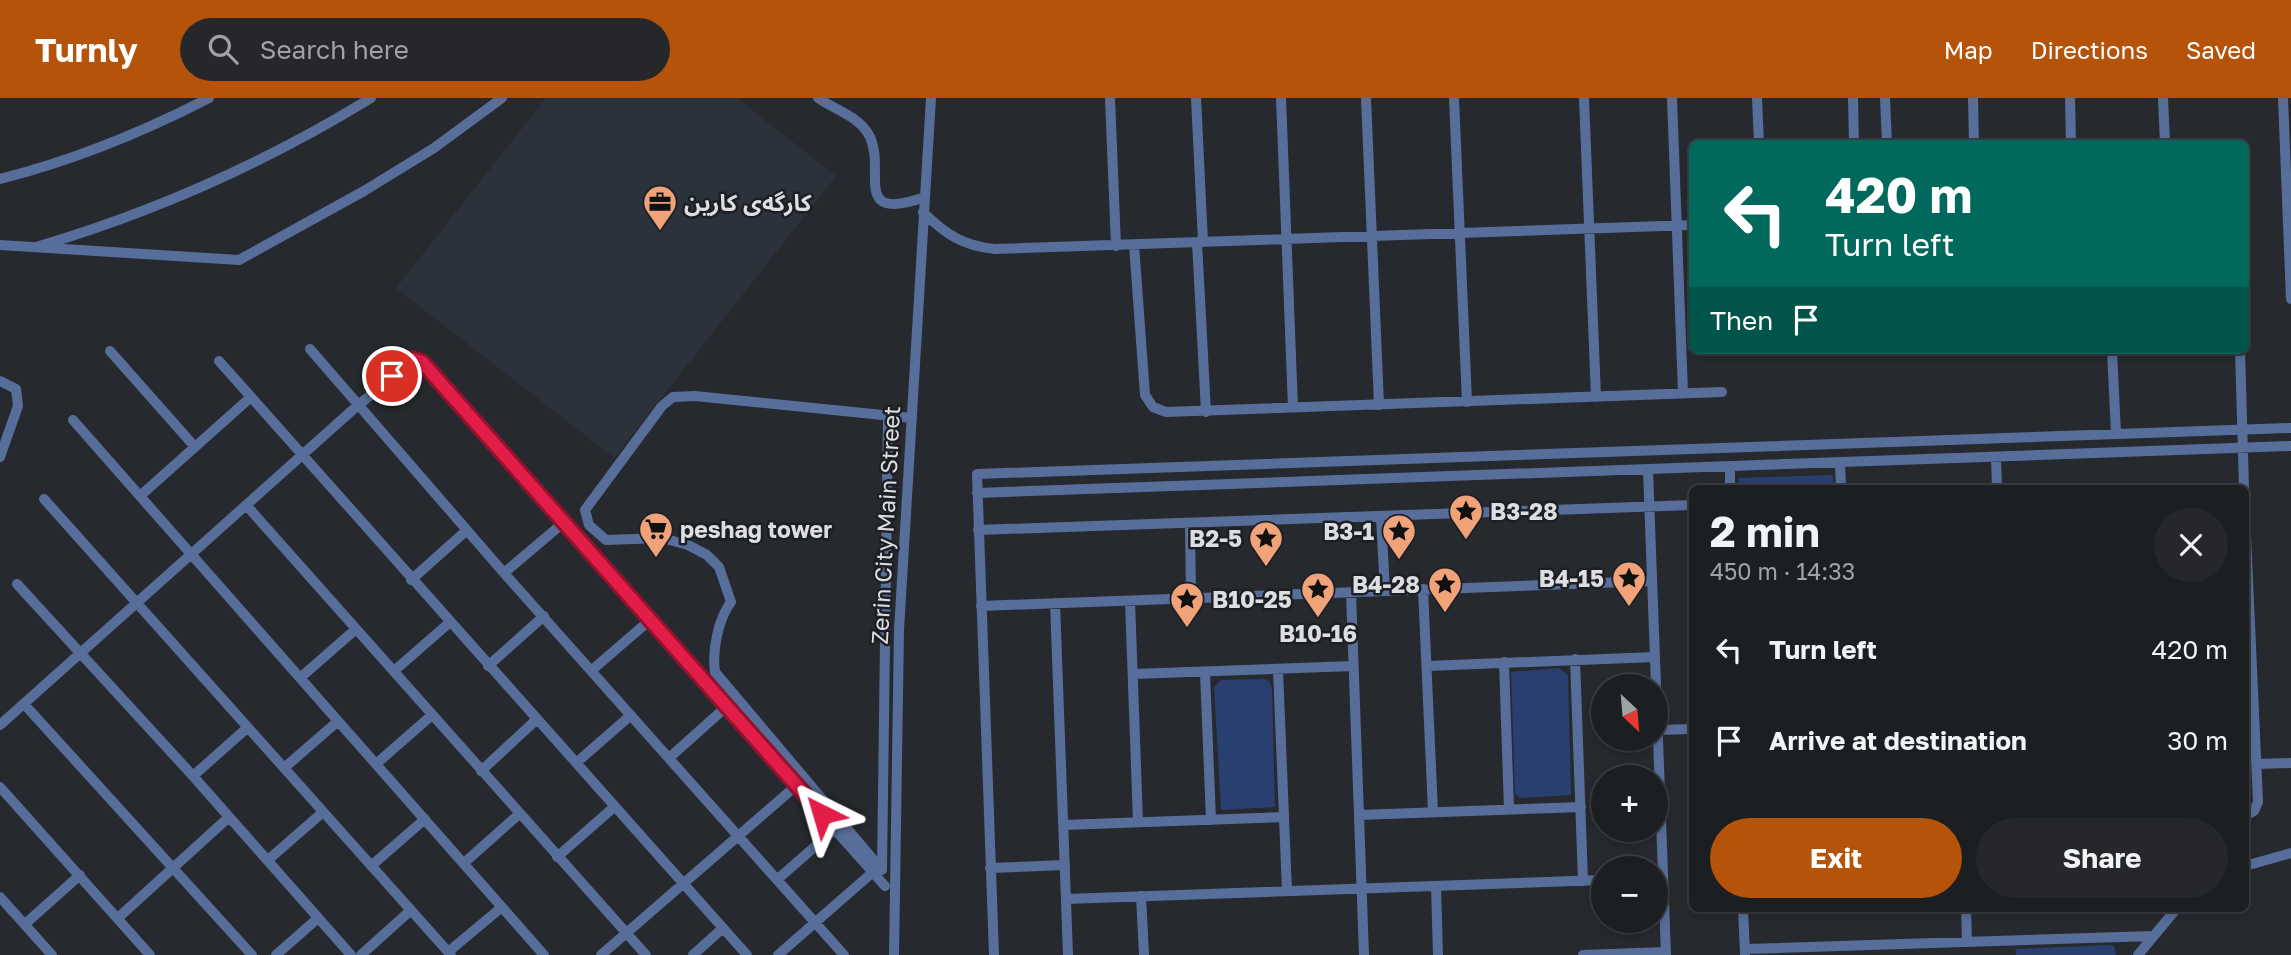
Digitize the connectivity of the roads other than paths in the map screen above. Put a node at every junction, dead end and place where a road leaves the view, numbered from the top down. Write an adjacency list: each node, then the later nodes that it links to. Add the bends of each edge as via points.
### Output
1 (209, 98): 26 (street, via 96,147)
2 (371, 98): 39 (street, via 181,198)
3 (502, 98): 39 (street, via 434,148 239,260)
4 (818, 98): 27 (street, via 857,121 870,137 878,197 901,206)
5 (931, 98): 27 (street, Zerin City Main Street)
6 (1110, 98): 38 (street)
7 (1196, 98): 35 (street)
8 (1281, 98): 34 (street)
9 (1366, 98): 33 (street)
10 (1454, 98): 32 (street)
11 (1584, 98): 31 (street)
12 (1672, 98): 30 (street)
13 (1757, 98): 20 (street)
14 (1853, 98): 21 (street)
15 (1885, 98): 22 (street)
16 (1973, 98): 23 (street)
17 (2070, 98): 24 (street)
18 (2163, 98): 25 (street)
19 (2283, 98): 40 (street)
20 (1759, 140)
21 (1854, 140)
22 (1886, 140)
23 (1974, 140)
24 (2071, 140)
25 (2165, 140)
26 (0, 179)
27 (925, 197): 28 (street, Zerin City Main Street)
28 (923, 212): 38 (street, via 945,234 978,248); 59 (street, Zerin City Main Street)
29 (1689, 225): 30 (street)
30 (1676, 226): 31 (street); 49 (street)
31 (1588, 228): 32 (street); 51 (street)
32 (1458, 232): 33 (street); 52 (street)
33 (1371, 235): 34 (street); 53 (street)
34 (1285, 238): 35 (street); 55 (street)
35 (1200, 242): 36 (street); 56 (street)
36 (1134, 245): 38 (street); 56 (street, via 1144,395 1159,411)
37 (0, 246): 39 (street)
38 (1116, 246)
39 (28, 249)
40 (2290, 268): 41 (street)
41 (2291, 299)
42 (310, 349): 54 (street)
43 (110, 351): 65 (street)
44 (2112, 354): 62 (street)
45 (2240, 354): 61 (street)
46 (219, 361): 50 (street)
47 (0, 381): 69 (street, via 16,389 19,401)
48 (1722, 392): 49 (street)
49 (1683, 393): 51 (street)
50 (251, 397): 65 (street); 68 (street)
51 (1596, 397): 52 (street)
52 (1467, 402): 53 (street)
53 (1379, 405): 55 (street)
54 (357, 406): 68 (street); 89 (street, via 412,359 418,360); 91 (street)
55 (1293, 408): 56 (street)
56 (1206, 412)
57 (73, 420): 83 (street)
58 (888, 420): 58 (street, via 673,397 585,510 589,525 606,540 675,541 708,555 719,567 731,602 723,612 715,672 881,870); 59 (street)
59 (912, 422): 217 (street, Zerin City Main Street, via 897,692)
60 (2291, 428): 61 (street)
61 (2243, 429): 62 (street); 66 (street)
62 (2116, 434): 63 (street)
63 (1935, 440): 67 (street); 71 (street)
64 (2291, 446): 66 (street)
65 (195, 447): 83 (street)
66 (2243, 448): 70 (street); 81 (street)
67 (1583, 454): 73 (street); 76 (street)
68 (302, 456): 85 (street); 95 (street)
69 (0, 457)
70 (1996, 457): 71 (street); 80 (street)
71 (1935, 459): 72 (street)
72 (1839, 463): 74 (street); 79 (street)
73 (1306, 464): 77 (street); 82 (street, via 977,474)
74 (1730, 467): 75 (street); 78 (street)
75 (1648, 470): 76 (street); 87 (street)
76 (1584, 472): 77 (street)
77 (1307, 482): 82 (street)
78 (1730, 485)
79 (1841, 485)
80 (1997, 485)
81 (2244, 485)
82 (977, 493): 92 (street)
83 (140, 496): 93 (street)
84 (44, 499): 104 (street)
85 (246, 505): 93 (street); 109 (street)
86 (1689, 505): 87 (street)
87 (1649, 506): 88 (street); 96 (street)
88 (1381, 517): 90 (street); 99 (street)
89 (563, 523): 94 (street); 107 (street)
90 (1190, 523): 92 (street); 101 (street)
91 (467, 530): 94 (street); 95 (street)
92 (978, 530): 105 (street)
93 (190, 555): 104 (street); 124 (street)
94 (504, 573): 106 (street)
95 (411, 580): 108 (street)
96 (1652, 581): 98 (street); 111 (street)
97 (18, 584): 110 (street)
98 (1423, 589): 99 (street); 117 (street)
99 (1385, 591): 100 (street)
100 (1351, 593): 101 (street); 116 (street)
101 (1191, 598): 102 (street)
102 (1130, 601): 103 (street); 122 (street)
103 (1055, 603): 105 (street); 159 (street)
104 (136, 604): 110 (street); 132 (street)
105 (981, 606): 171 (street)
106 (544, 616): 115 (street); 118 (street)
107 (650, 620): 118 (street); 126 (street)
108 (449, 622): 115 (street); 120 (street)
109 (356, 629): 120 (street); 124 (street)
110 (79, 655): 125 (street); 143 (street)
111 (1656, 657): 112 (street); 123 (street)
112 (1575, 659): 113 (street); 146 (street)
113 (1504, 663): 117 (street); 148 (street)
114 (2249, 664): 140 (street)
115 (488, 666): 129 (street)
116 (1353, 666): 119 (street); 153 (street)
117 (1428, 666): 150 (street)
118 (592, 670): 128 (street)
119 (1278, 670): 121 (street); 155 (street)
120 (394, 671): 127 (street)
121 (1205, 672): 122 (street); 157 (street)
122 (1133, 674): 158 (street)
123 (1657, 674)
124 (300, 678): 130 (street)
125 (24, 704): 131 (street); 170 (street)
126 (726, 707): 136 (street); 144 (street)
127 (432, 715): 139 (street); 142 (street)
128 (631, 715): 136 (street); 138 (street)
129 (536, 720): 138 (street); 142 (street)
130 (337, 722): 139 (street); 141 (street)
131 (0, 725)
132 (247, 728): 141 (street); 143 (street)
133 (1689, 729): 134 (street)
134 (1668, 730)
135 (1660, 751): 164 (street)
136 (669, 758): 161 (street)
137 (2291, 762): 140 (street)
138 (576, 763): 147 (street)
139 (376, 764): 156 (street)
140 (2256, 764): 151 (street, via 2258,802)
141 (284, 768): 149 (street)
142 (481, 771): 152 (street)
143 (193, 776): 154 (street)
144 (797, 785): 160 (street); 161 (street)
145 (0, 787): 173 (street)
146 (1581, 807): 148 (street); 175 (street)
147 (613, 808): 163 (street); 177 (street)
148 (1509, 809): 150 (street)
149 (323, 812): 165 (street); 169 (street)
150 (1433, 812): 153 (street)
151 (2249, 814)
152 (519, 815): 163 (street); 166 (street)
153 (1359, 815): 180 (street)
154 (229, 817): 165 (street); 170 (street)
155 (1284, 817): 157 (street); 181 (street)
156 (425, 820): 166 (street); 169 (street)
157 (1211, 820): 158 (street)
158 (1138, 822): 159 (street)
159 (1064, 825): 167 (street)
160 (835, 829): 172 (street); 174 (street)
161 (741, 836): 174 (street); 177 (street)
162 (2291, 853): 168 (street)
163 (557, 856): 196 (street)
164 (1659, 856)
165 (268, 860): 191 (street)
166 (464, 863): 185 (street)
167 (1065, 865): 171 (street); 184 (street)
168 (2249, 865)
169 (371, 866): 186 (street)
170 (173, 868): 190 (street); 206 (street)
171 (990, 869): 218 (street)
172 (873, 872): 178 (street); 192 (street)
173 (80, 876): 190 (street); 193 (street)
174 (779, 878): 192 (street)
175 (1583, 881): 176 (street); 179 (street)
176 (1591, 881)
177 (685, 884): 194 (street); 196 (street)
178 (885, 886)
179 (1436, 886): 180 (street); 222 (street)
180 (1361, 888): 181 (street); 221 (street)
181 (1287, 891): 182 (street)
182 (1141, 896): 184 (street); 220 (street)
183 (0, 897): 193 (street)
184 (1066, 899): 219 (street)
185 (502, 907): 203 (street); 210 (street)
186 (411, 910): 203 (street); 209 (street)
187 (1743, 912): 201 (street)
188 (1966, 912): 198 (street)
189 (2174, 912): 197 (street)
190 (119, 918): 205 (street)
191 (317, 919): 207 (street); 208 (street)
192 (816, 921): 215 (street); 216 (street)
193 (25, 924): 204 (street)
194 (723, 928): 213 (street); 214 (street)
195 (1663, 933): 202 (street)
196 (625, 934): 211 (street); 212 (street)
197 (2153, 936): 199 (street); 225 (street)
198 (1967, 942): 199 (street); 200 (street)
199 (2007, 942): 224 (street)
200 (1846, 951): 201 (street)
201 (1745, 952)
202 (1665, 953): 223 (street)
203 (449, 954)
204 (52, 955)
205 (150, 955)
206 (252, 955)
207 (276, 955)
208 (351, 955)
209 (361, 955)
210 (544, 955)
211 (601, 955)
212 (646, 955)
213 (692, 955)
214 (747, 955)
215 (778, 955)
216 (844, 955)
217 (894, 955)
218 (994, 955)
219 (1068, 955)
220 (1144, 955)
221 (1364, 955)
222 (1438, 955)
223 (1583, 955)
224 (2008, 955)
225 (2138, 955)

